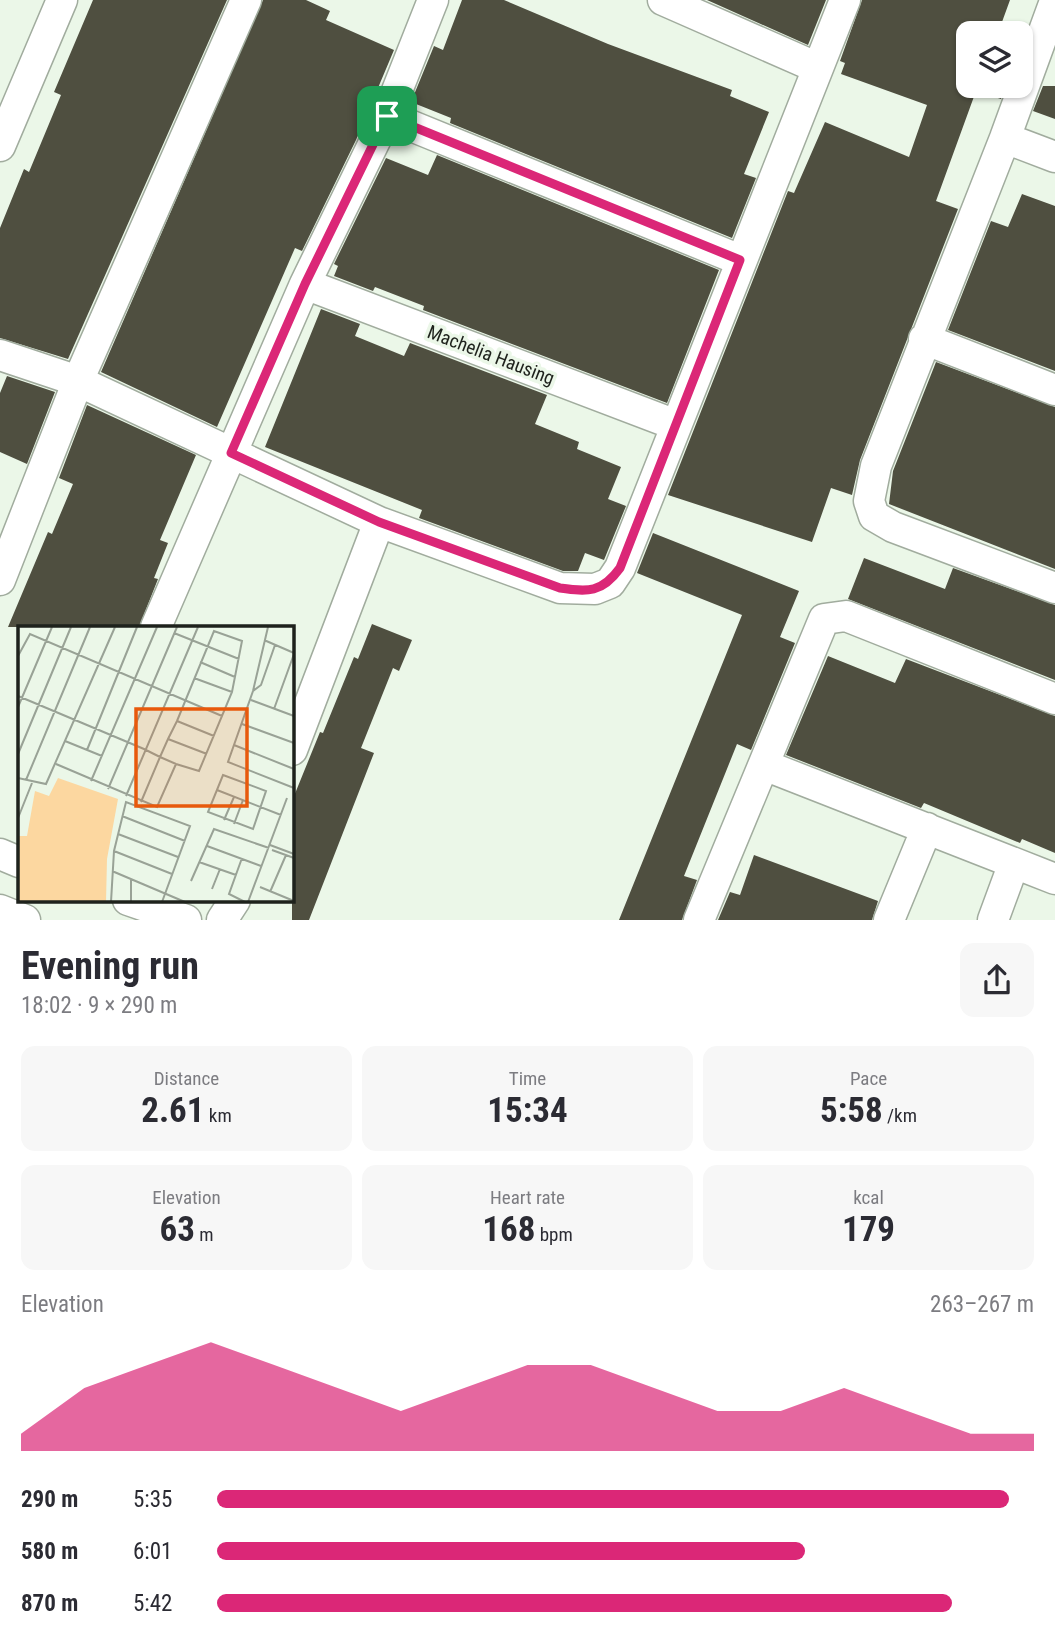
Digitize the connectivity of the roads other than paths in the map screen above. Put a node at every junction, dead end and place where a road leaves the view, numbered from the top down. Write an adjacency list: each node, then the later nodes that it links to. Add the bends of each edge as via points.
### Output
1 (62, 0): 10 (street)
2 (246, 0): 16 (street)
3 (433, 0): 8 (street)
4 (663, 0): 7 (street)
5 (845, 0): 7 (street)
6 (1055, 1): 9 (street)
7 (818, 68): 12 (street)
8 (387, 116): 12 (street); 13 (street)
9 (1005, 138): 11 (street); 14 (street)
10 (0, 146)
11 (1055, 157)
12 (740, 260): 18 (street)
13 (305, 284): 18 (street, Machelia Hausing); 19 (street)
14 (924, 339): 17 (street); 22 (street, via 876,466 869,501 874,516)
15 (0, 355): 16 (street)
16 (78, 381): 19 (street); 21 (street)
17 (1055, 390)
18 (676, 425): 20 (street, via 620,568 610,583 595,589 560,588)
19 (231, 453): 20 (street); 23 (street)
20 (379, 522): 25 (street)
21 (0, 580)
22 (1055, 588)
23 (156, 626)
24 (1055, 699): 26 (street, via 846,616 824,619)
25 (294, 745)
26 (764, 765): 27 (street); 38 (street)
27 (927, 828): 30 (street); 39 (street)
28 (0, 854): 29 (street)
29 (18, 862)
30 (1014, 863): 31 (street); 40 (street)
31 (1055, 879)
32 (134, 902): 36 (street)
33 (234, 902): 37 (street)
34 (0, 910): 35 (street)
35 (25, 919)
36 (186, 919)
37 (222, 919)
38 (699, 919)
39 (889, 919)
40 (993, 919)

